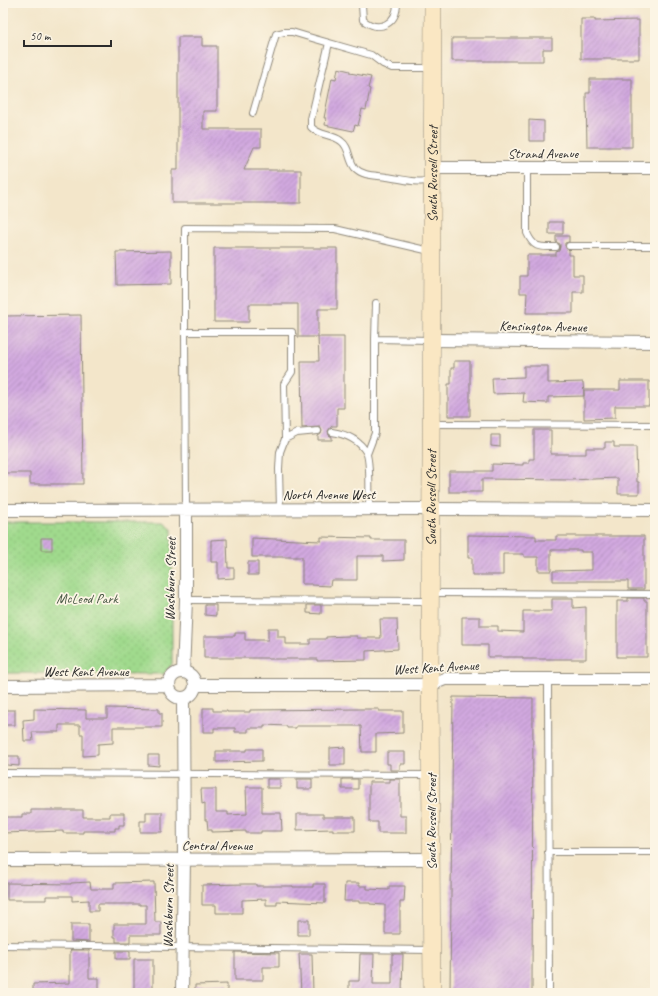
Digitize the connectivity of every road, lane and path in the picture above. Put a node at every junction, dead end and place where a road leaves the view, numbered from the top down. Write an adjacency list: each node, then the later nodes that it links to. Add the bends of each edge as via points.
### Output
1 (396, 3): 3 (lane, via 394,16 390,23 384,26 369,24 363,20)
2 (433, 3): 5 (main road, South Russell Street)
3 (362, 5)
4 (329, 43): 5 (lane, via 371,55 392,68); 6 (lane, via 292,32 276,34); 9 (lane, via 311,127 315,132 343,142 349,160 360,172 370,176 412,181)
5 (433, 68): 9 (main road, South Russell Street)
6 (253, 113)
7 (527, 168): 8 (street, Strand Avenue); 9 (street, Strand Avenue); 12 (lane, via 527,233 535,245)
8 (655, 168)
9 (432, 175): 13 (main road, South Russell Street)
10 (569, 246): 11 (lane)
11 (655, 246)
12 (556, 247)
13 (431, 252): 15 (lane, via 335,229 185,228); 17 (main road, South Russell Street)
14 (376, 303): 16 (lane)
15 (185, 332): 23 (lane, via 292,332 292,372 284,384); 28 (lane)
16 (375, 339): 17 (lane); 24 (lane, via 375,433)
17 (431, 340): 18 (street, Kensington Avenue); 19 (main road, South Russell Street)
18 (655, 342)
19 (432, 424): 20 (lane); 26 (main road, South Russell Street)
20 (655, 425)
21 (318, 431): 23 (lane, via 297,433)
22 (332, 432): 24 (lane, via 343,434 360,444)
23 (285, 439): 29 (lane, via 280,452)
24 (368, 454): 25 (lane)
25 (369, 509): 26 (street, North Avenue West); 29 (street, North Avenue West)
26 (431, 509): 30 (street, North Avenue West); 32 (main road, South Russell Street)
27 (3, 510): 28 (street, North Avenue West)
28 (186, 510): 29 (street, North Avenue West); 33 (street, Washburn Street)
29 (280, 510)
30 (655, 510)
31 (655, 594): 32 (lane)
32 (430, 597): 33 (lane); 37 (main road, South Russell Street)
33 (186, 600): 34 (street, Washburn Street)
34 (183, 672): 39 (street, via 174,675); 40 (street, via 191,675)
35 (655, 679): 36 (street, West Kent Avenue)
36 (548, 680): 37 (street, West Kent Avenue, via 445,679); 45 (lane)
37 (430, 685): 40 (street, West Kent Avenue); 44 (main road, South Russell Street)
38 (3, 686): 39 (street, West Kent Avenue)
39 (169, 686): 41 (street, via 174,696)
40 (195, 686): 41 (street, via 191,696)
41 (183, 699): 43 (street, Washburn Street)
42 (3, 773): 43 (lane)
43 (183, 774): 44 (lane); 49 (street, Washburn Street)
44 (430, 775): 47 (main road, South Russell Street)
45 (548, 852): 46 (lane); 55 (lane)
46 (655, 852)
47 (431, 859): 49 (street, Central Avenue); 52 (main road, South Russell Street)
48 (3, 860): 49 (street, Central Avenue)
49 (184, 860): 51 (street, Washburn Street)
50 (3, 945): 51 (lane)
51 (183, 946): 52 (lane); 53 (street, Washburn Street)
52 (432, 950): 54 (main road, South Russell Street)
53 (182, 993)
54 (432, 993)
55 (549, 993)

